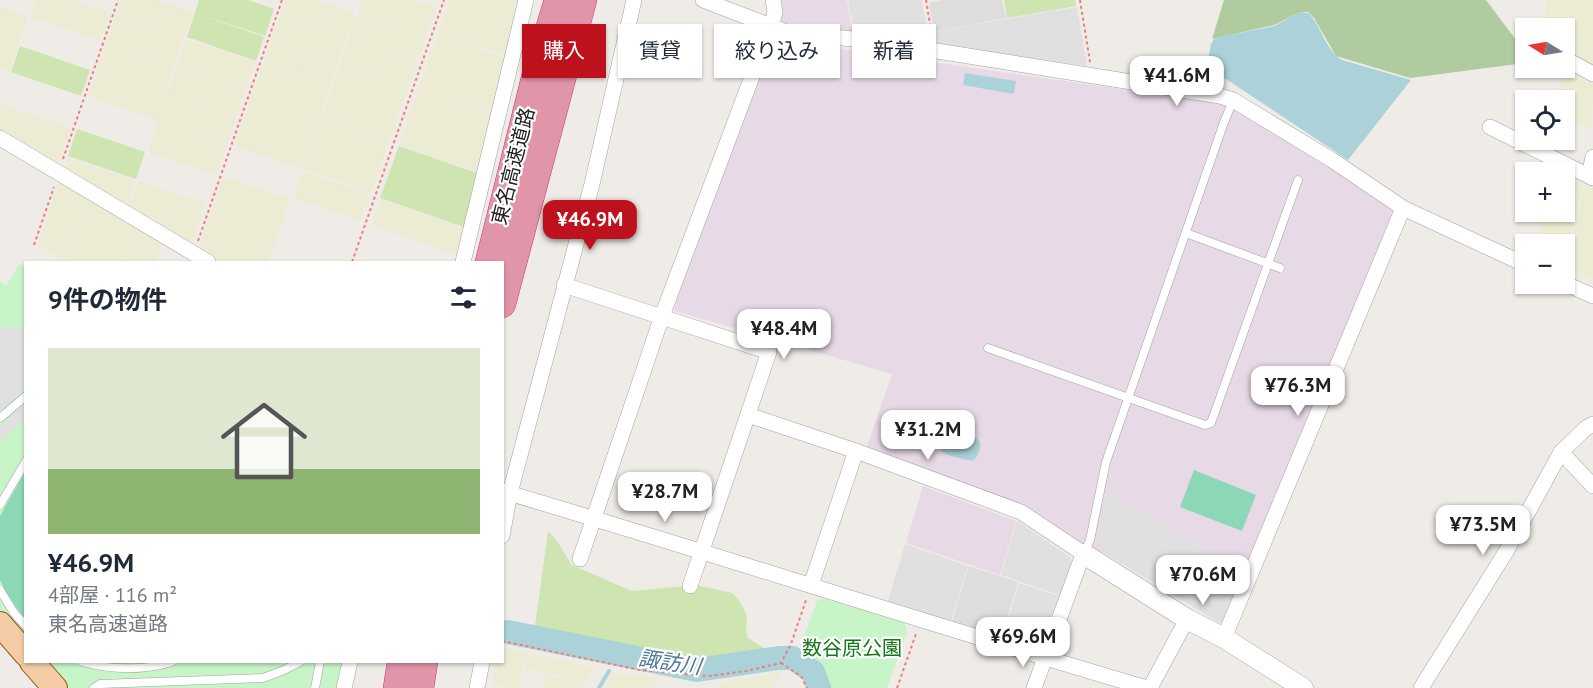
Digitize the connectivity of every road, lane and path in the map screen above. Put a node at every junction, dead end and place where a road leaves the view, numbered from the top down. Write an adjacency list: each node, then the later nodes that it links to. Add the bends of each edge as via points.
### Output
1 (118, 0): 24 (path)
2 (282, 0): 30 (path)
3 (444, 0): 33 (path)
4 (526, 0): 34 (street)
5 (558, 0): 35 (highway, 東名高速道路)
6 (583, 0): 40 (highway, 東名高速道路)
7 (634, 0): 38 (street, via 592,184)
8 (703, 0): 12 (street)
9 (773, 0): 13 (street)
10 (926, 0): 14 (path)
11 (1080, 0): 18 (path)
12 (766, 24)
13 (772, 24)
14 (930, 24)
15 (936, 51): 18 (street)
16 (1575, 64): 17 (street)
17 (1593, 74)
18 (1093, 76): 20 (street)
19 (751, 78): 42 (street)
20 (1233, 100): 27 (street); 28 (lane)
21 (1490, 127): 25 (street)
22 (0, 138): 24 (street)
23 (1593, 157): 25 (street)
24 (59, 172): 29 (path); 30 (street)
25 (1591, 177)
26 (1298, 180): 36 (lane)
27 (1403, 208): 31 (street); 67 (street)
28 (1186, 233): 36 (lane); 45 (lane)
29 (34, 245)
30 (194, 254): 32 (street)
31 (1515, 260)
32 (206, 261)
33 (352, 261)
34 (463, 261)
35 (489, 261)
36 (1268, 264): 37 (lane); 45 (lane, via 1211,423 1205,425)
37 (1280, 268)
38 (564, 285): 42 (street); 53 (street)
39 (1575, 289): 41 (street)
40 (504, 296)
41 (1593, 296)
42 (662, 316): 46 (street, via 769,352); 56 (street)
43 (988, 348): 45 (lane)
44 (24, 398): 47 (lane)
45 (1129, 399): 58 (lane, via 1106,462)
46 (748, 415): 49 (street); 57 (street)
47 (0, 418)
48 (1593, 424): 50 (street)
49 (856, 451): 58 (street, via 1021,512); 60 (street)
50 (1561, 452): 52 (street); 93 (street, via 1507,550)
51 (24, 464): 54 (lane)
52 (1593, 486)
53 (506, 492): 55 (street); 56 (street)
54 (0, 505)
55 (504, 514)
56 (594, 519): 57 (street); 59 (street)
57 (702, 551): 60 (street); 61 (street)
58 (1084, 554): 63 (street); 70 (street)
59 (580, 559)
60 (811, 585): 64 (street); 80 (path)
61 (690, 586)
62 (0, 590): 66 (lane)
63 (1187, 619): 67 (street); 91 (street)
64 (921, 621): 70 (street); 89 (path)
65 (0, 624): 69 (main road)
66 (24, 624)
67 (1224, 638): 92 (street)
68 (504, 641): 80 (path, via 640,670 709,676)
69 (24, 652)
70 (1044, 658): 90 (street); 91 (street)
71 (33, 663): 81 (main road)
72 (86, 663): 73 (lane, via 127,669)
73 (167, 663)
74 (298, 663): 82 (lane, via 263,678 100,684)
75 (320, 663): 83 (lane)
76 (350, 663): 84 (street)
77 (401, 663): 85 (highway)
78 (424, 663): 86 (highway)
79 (482, 663): 87 (street)
80 (781, 663): 88 (path, via 801,676)
81 (55, 688)
82 (94, 688)
83 (315, 688)
84 (344, 688)
85 (397, 688)
86 (420, 688)
87 (477, 688)
88 (807, 688)
89 (897, 688)
90 (1034, 688)
91 (1148, 688)
92 (1303, 688)
93 (1421, 688)

